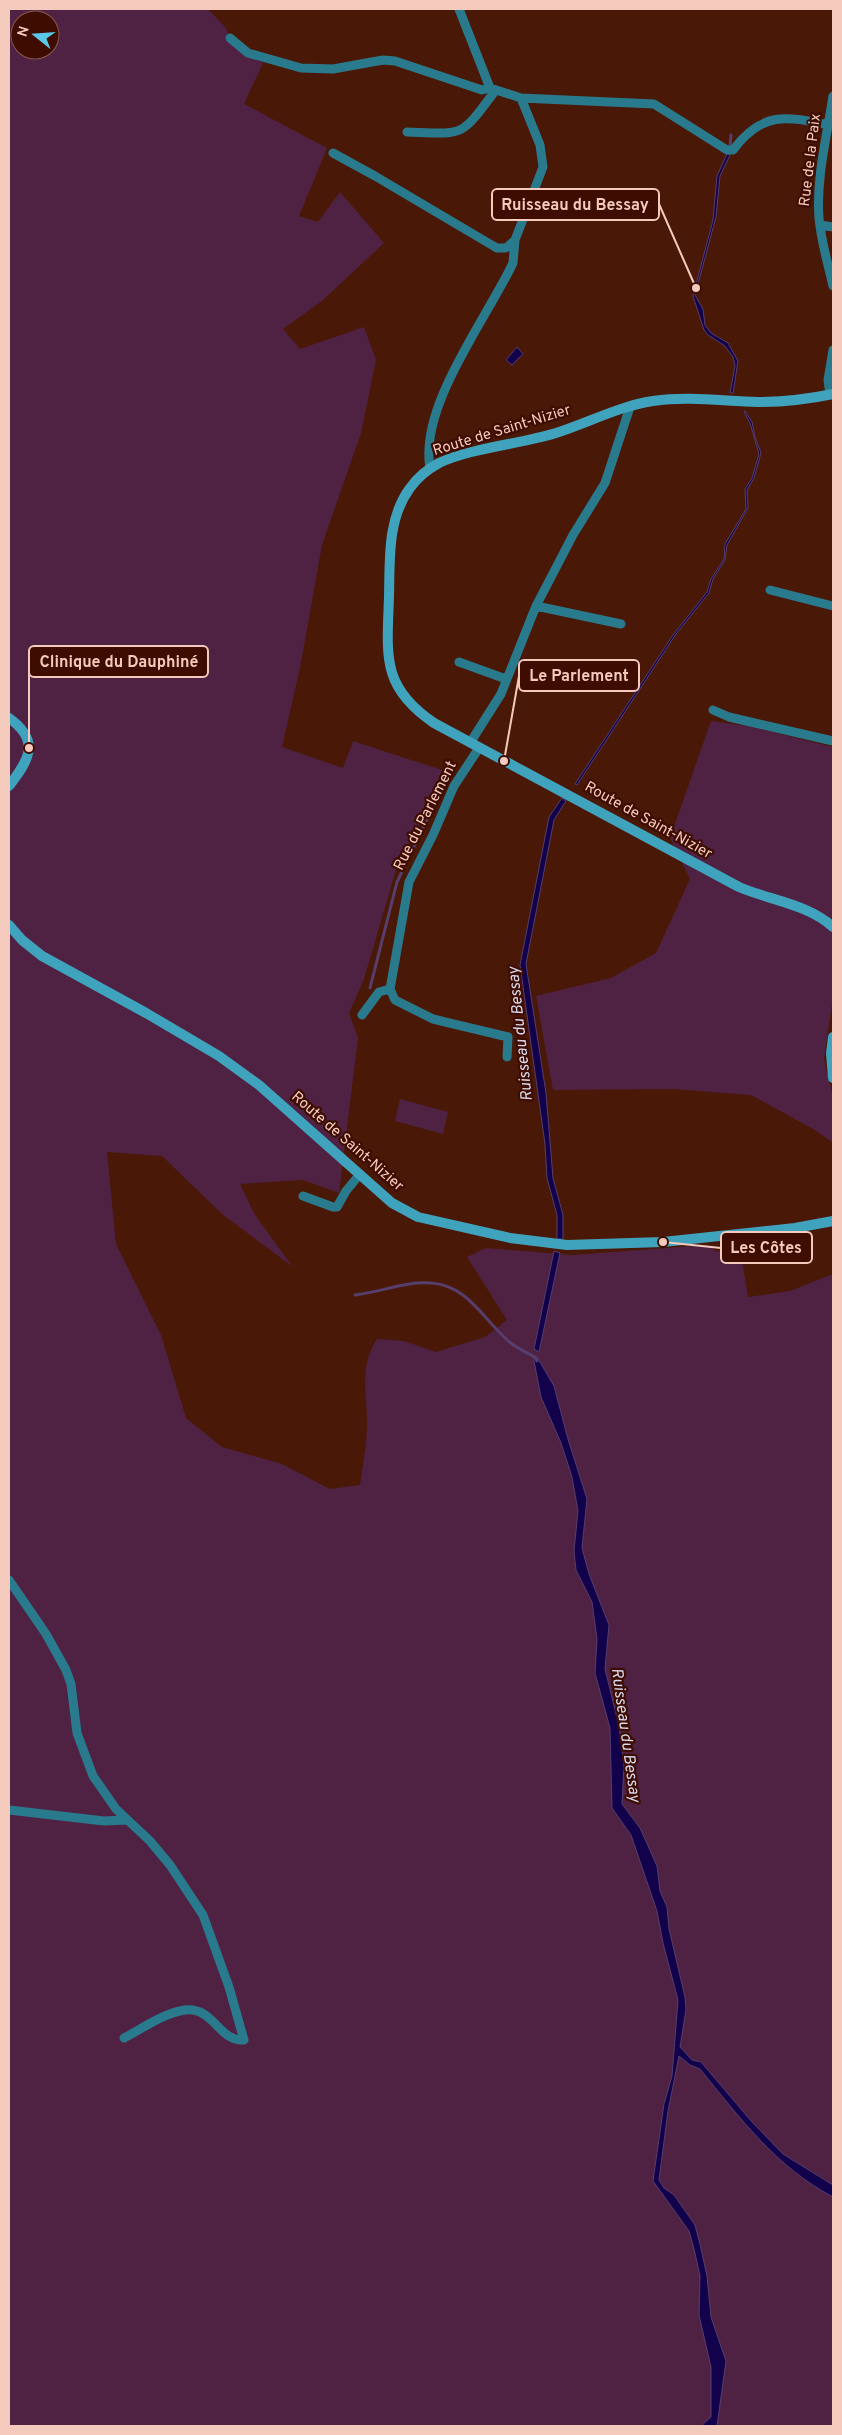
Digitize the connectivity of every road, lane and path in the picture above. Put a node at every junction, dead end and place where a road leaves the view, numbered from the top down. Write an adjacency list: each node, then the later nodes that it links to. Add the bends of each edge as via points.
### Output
1 (459, 9): 3 (street)
2 (230, 38): 3 (street, via 248,53 301,68 333,69 383,60 395,61 482,90)
3 (493, 89): 5 (street); 7 (street, via 464,129 452,133)
4 (833, 96): 6 (street, Rue de la Paix)
5 (521, 98): 6 (street, via 654,104 727,150 733,150 755,127 772,119 795,118); 11 (street, via 540,145 543,167)
6 (829, 126): 9 (street, Rue de la Paix, via 822,166)
7 (407, 132)
8 (333, 153): 11 (street, via 497,248 506,248)
9 (820, 226): 10 (street); 12 (street, Rue de la Paix)
10 (833, 227)
11 (515, 240): 16 (street, via 513,264 443,394 429,436 427,455)
12 (833, 286)
13 (832, 353): 14 (street, via 828,380)
14 (832, 394): 15 (main road, Route de Saint-Nizier, via 758,402 687,398)
15 (630, 406): 16 (main road, Route de Saint-Nizier, via 556,433 448,459); 18 (street, Rue du Parlement, via 605,483)
16 (430, 468): 26 (main road, Route de Saint-Nizier, via 404,497 393,529 387,647 395,685 404,698 434,723)
17 (770, 590): 19 (street)
18 (536, 606): 20 (street); 22 (street, Rue du Parlement)
19 (833, 606)
20 (621, 624)
21 (458, 662): 22 (street)
22 (506, 679): 26 (street, Rue du Parlement)
23 (713, 710): 25 (street, via 729,717)
24 (9, 718): 27 (main road, via 26,735 29,748 26,763)
25 (833, 741)
26 (475, 745): 29 (main road, Route de Saint-Nizier, via 739,887 814,913); 30 (street, Rue du Parlement, via 409,882)
27 (9, 786)
28 (9, 925): 35 (main road, Route de Saint-Nizier, via 42,956 219,1056 259,1085)
29 (833, 927)
30 (390, 989): 31 (street, via 379,992); 33 (street, via 395,1000 433,1019 508,1037)
31 (362, 1015)
32 (833, 1037): 34 (main road, via 830,1053)
33 (506, 1056)
34 (833, 1078)
35 (360, 1174): 36 (street, via 337,1207); 37 (main road, Route de Saint-Nizier, via 392,1203 418,1217 542,1243 663,1242)
36 (303, 1196)
37 (833, 1221)
38 (9, 1580): 40 (street, via 60,1655 71,1684 77,1733 86,1762 106,1798)
39 (9, 1810): 40 (street, via 104,1821)
40 (126, 1820): 41 (street, via 163,1856 203,1915 244,2040 235,2041 227,2037 206,2014 190,2010 166,2016)
41 (124, 2038)

